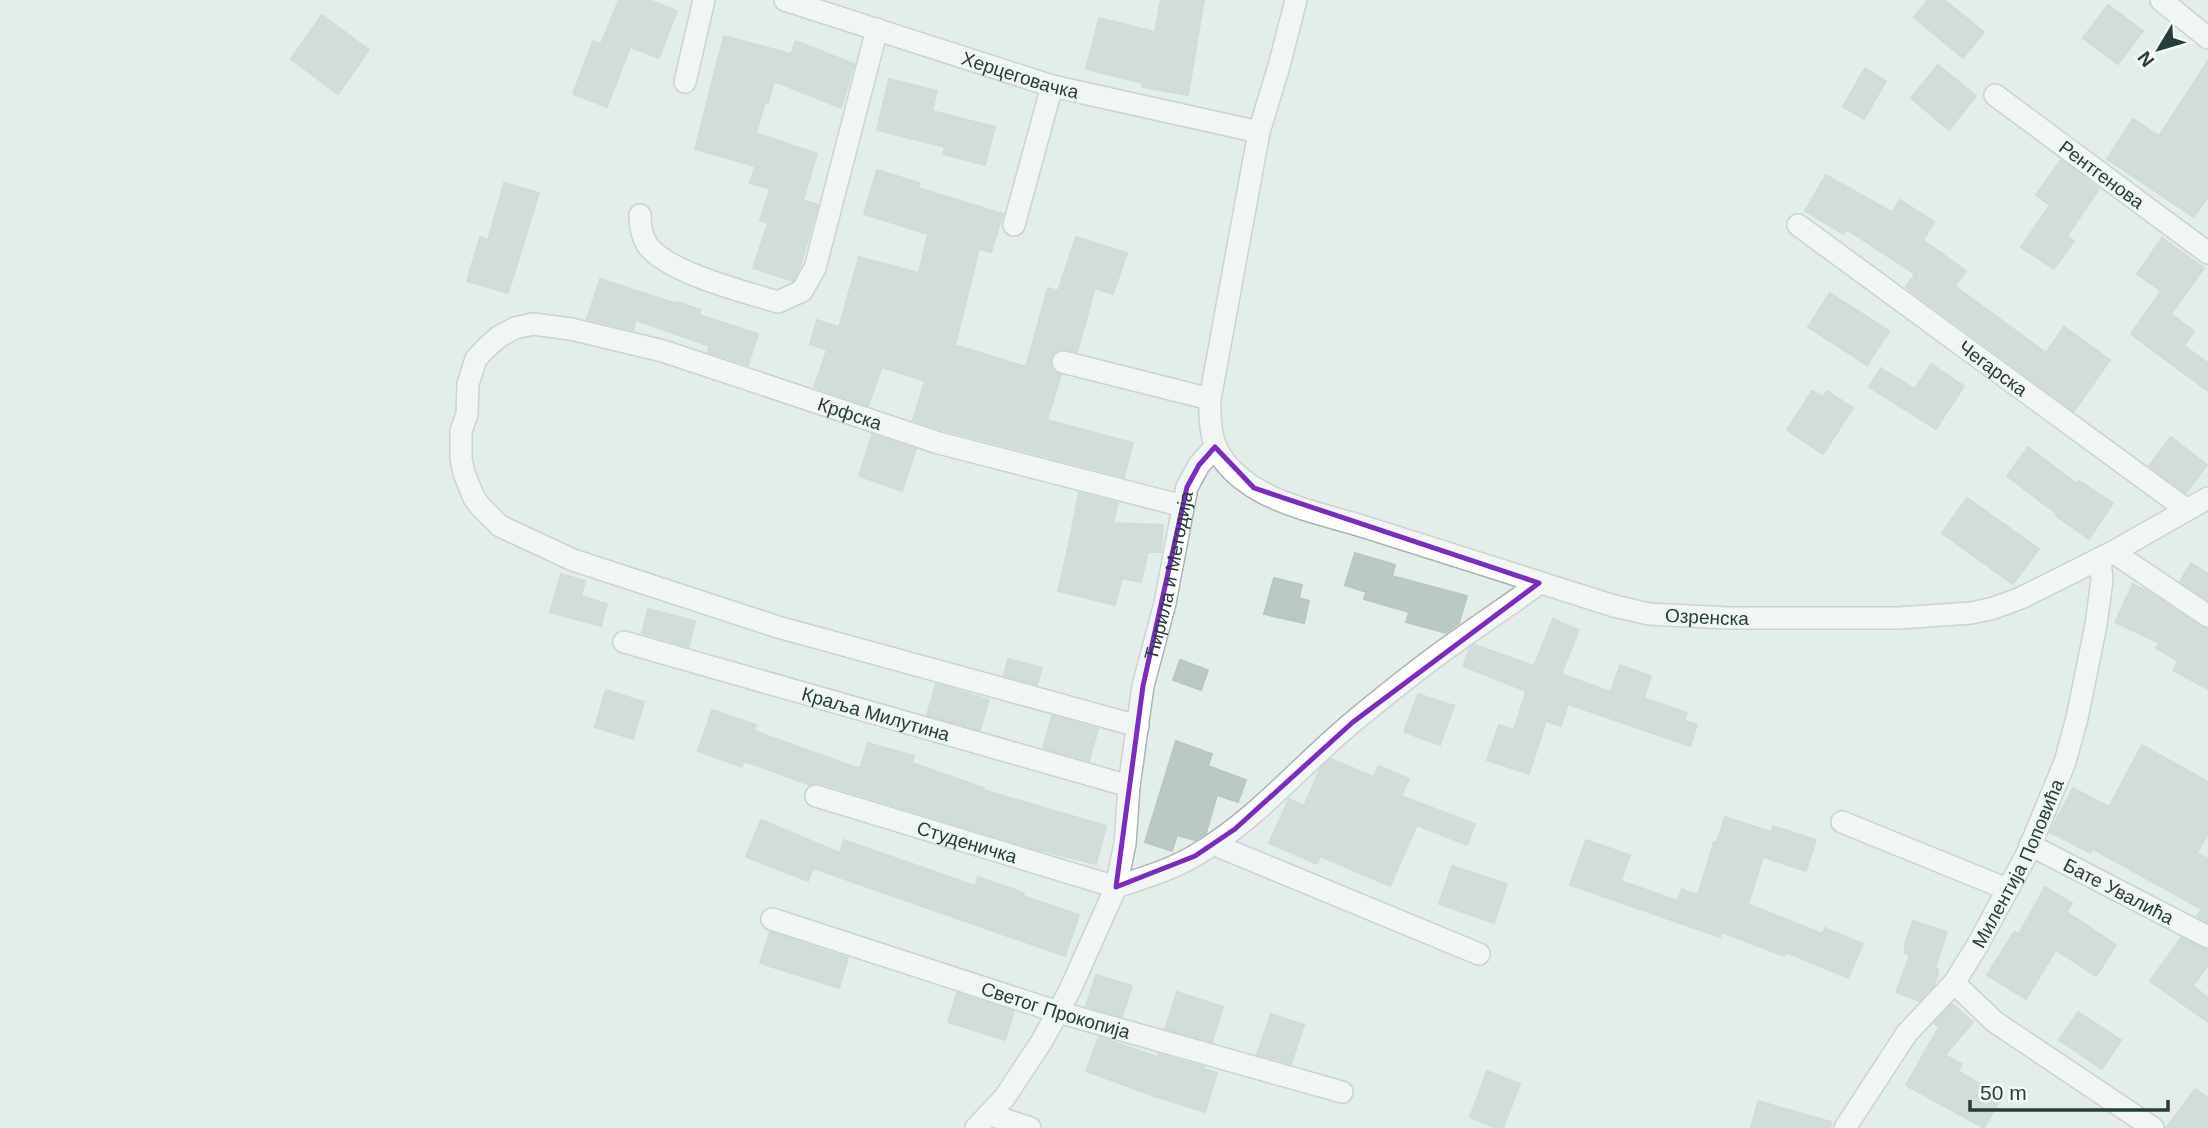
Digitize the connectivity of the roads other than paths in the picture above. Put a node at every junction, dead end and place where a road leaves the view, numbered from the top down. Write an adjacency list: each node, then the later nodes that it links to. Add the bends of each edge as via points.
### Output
1 (704, 0): 7 (street)
2 (785, 0): 5 (street, Херцеговачка)
3 (1295, 0): 10 (street)
4 (2161, 0): 6 (street)
5 (877, 29): 8 (street, Херцеговачка); 11 (street, via 815,268 802,291 778,302 701,278 653,251 642,235)
6 (2208, 38)
7 (685, 82)
8 (1052, 86): 10 (street, Херцеговачка); 12 (street)
9 (1995, 95): 14 (street, Рентгенова)
10 (1259, 132): 16 (street)
11 (640, 215)
12 (1014, 225)
13 (1798, 225): 20 (street, Чегарска)
14 (2208, 253)
15 (1063, 362): 16 (street)
16 (1210, 399): 17 (street)
17 (1214, 447): 19 (street, Ћирила и Методија, via 1186,487); 22 (street, Озренска, via 1240,478 1269,495)
18 (2208, 498): 20 (street, Озренска)
19 (1183, 506): 25 (street, Ћирила и Методија); 25 (street, Крфска, via 939,443 663,351 571,329 533,324 515,328 476,359 468,384 461,431 464,473 474,498 500,526 573,560 778,627)
20 (2187, 510): 21 (street, Озренска)
21 (2107, 555): 22 (street, Озренска, via 1994,608 1925,617 1769,619 1649,614); 23 (street); 30 (street, Милентија Поповића, via 2077,718 2065,762)
22 (1539, 583): 29 (street, via 1369,709)
23 (2208, 616)
24 (624, 642): 26 (street, Краља Милутина)
25 (1138, 726): 26 (street, Ћирила и Методија)
26 (1129, 786): 31 (street, Ћирила и Методија)
27 (816, 796): 31 (street, Студеничка)
28 (1842, 822): 32 (street)
29 (1213, 844): 31 (street, via 1169,868); 35 (street)
30 (2030, 845): 32 (street, Милентија Поповића); 34 (street, Бате Увалића)
31 (1116, 887): 37 (street, Ћирила и Методија)
32 (2007, 889): 36 (street, Милентија Поповића)
33 (772, 919): 37 (street, Светог Прокопија)
34 (2208, 937)
35 (1479, 954)
36 (1954, 983): 41 (street, Милентија Поповића, via 1907,1034); 42 (street, via 1994,1022)
37 (1058, 1012): 38 (street, Светог Прокопија); 39 (street, Ћирила и Методија, via 1016,1083)
38 (1342, 1092)
39 (984, 1121): 40 (street)
40 (1030, 1128)
41 (1845, 1128)
42 (2153, 1128)

